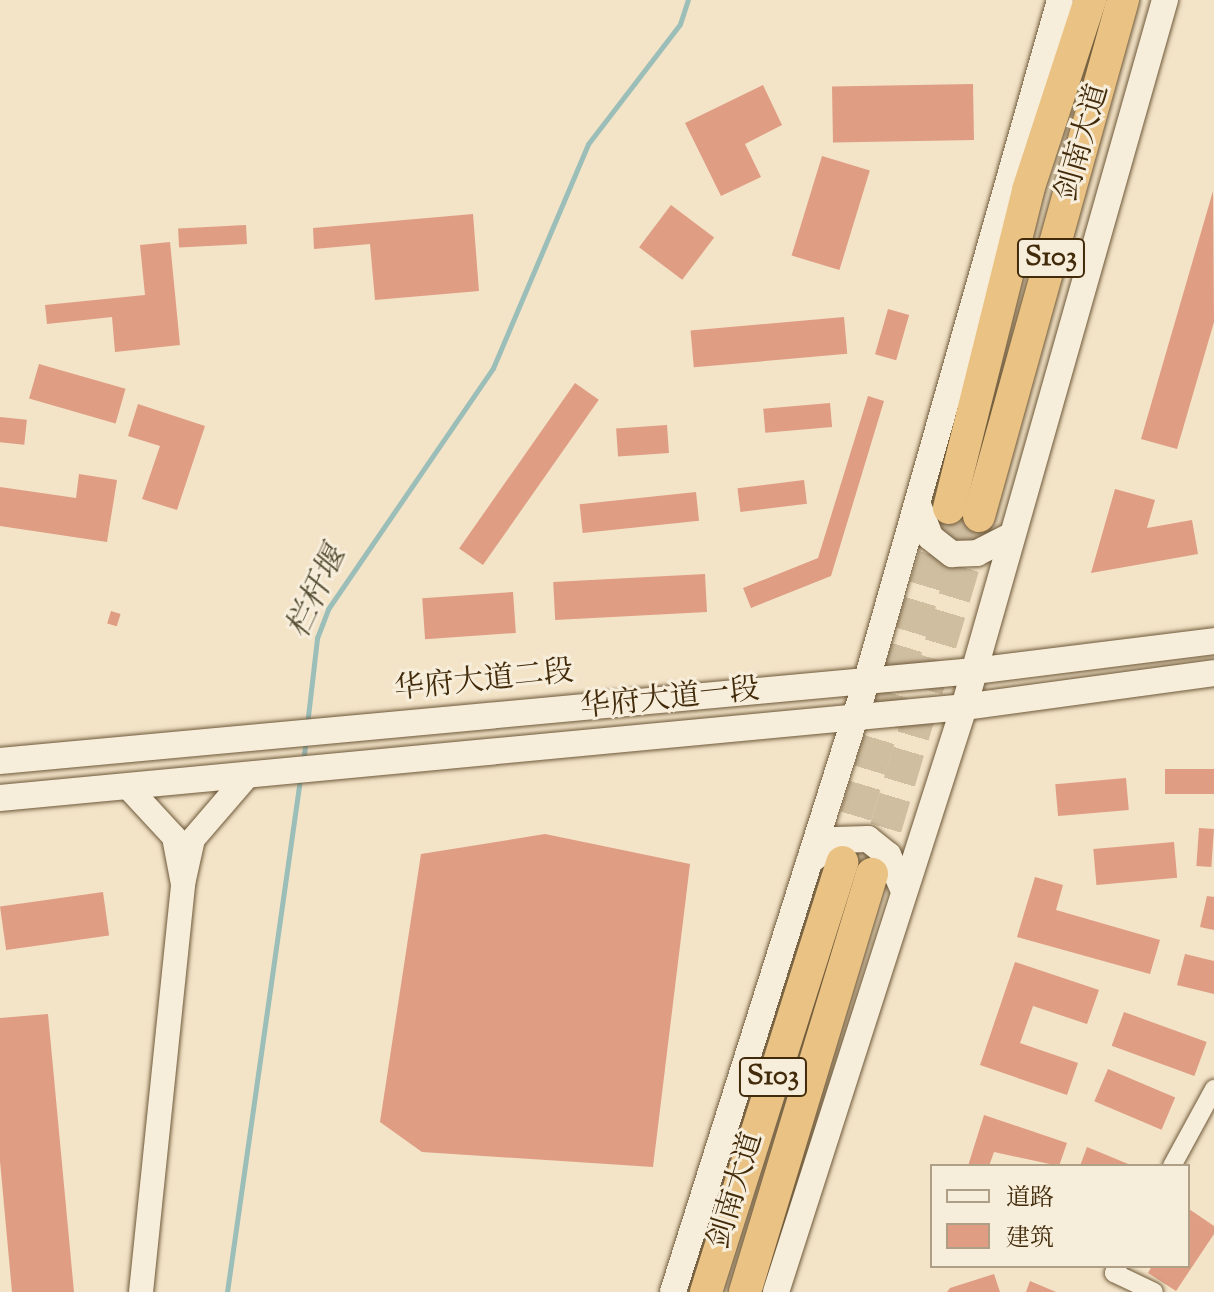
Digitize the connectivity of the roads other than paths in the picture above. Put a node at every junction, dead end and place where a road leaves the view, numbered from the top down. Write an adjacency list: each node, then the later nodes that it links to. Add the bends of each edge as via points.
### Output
1 (1060, 0): 5 (main road)
2 (1090, 0): 5 (highway, 剑南大道 / S103, via 1028,190)
3 (1123, 0): 5 (highway, 剑南大道 / S103)
4 (1165, 0): 6 (main road)
5 (949, 510): 6 (main road, via 930,537 952,554 977,553); 10 (main road)
6 (1011, 536): 8 (main road)
7 (1214, 641): 8 (main road)
8 (974, 671): 10 (main road, 华府大道二段); 11 (main road)
9 (1214, 673): 11 (main road, 华府大道一段)
10 (868, 676): 12 (main road); 13 (main road, 华府大道二段)
11 (964, 707): 12 (main road, 华府大道一段); 21 (main road)
12 (856, 713): 14 (main road, 华府大道一段); 17 (main road)
13 (0, 761)
14 (248, 775): 15 (main road, 华府大道一段); 20 (street, via 193,839)
15 (127, 786): 16 (main road, 华府大道一段); 20 (street, via 174,837)
16 (0, 798)
17 (809, 862): 21 (main road, via 836,840 868,839 888,855); 26 (main road)
18 (842, 862): 27 (highway, 剑南大道 / S103)
19 (872, 874): 28 (highway, 剑南大道 / S103)
20 (183, 884): 25 (street)
21 (903, 888): 29 (main road)
22 (1214, 1089): 23 (street)
23 (1173, 1164)
24 (1117, 1268): 30 (street, via 1114,1273)
25 (141, 1292)
26 (673, 1292)
27 (706, 1292)
28 (745, 1292)
29 (776, 1292)
30 (1154, 1292)

